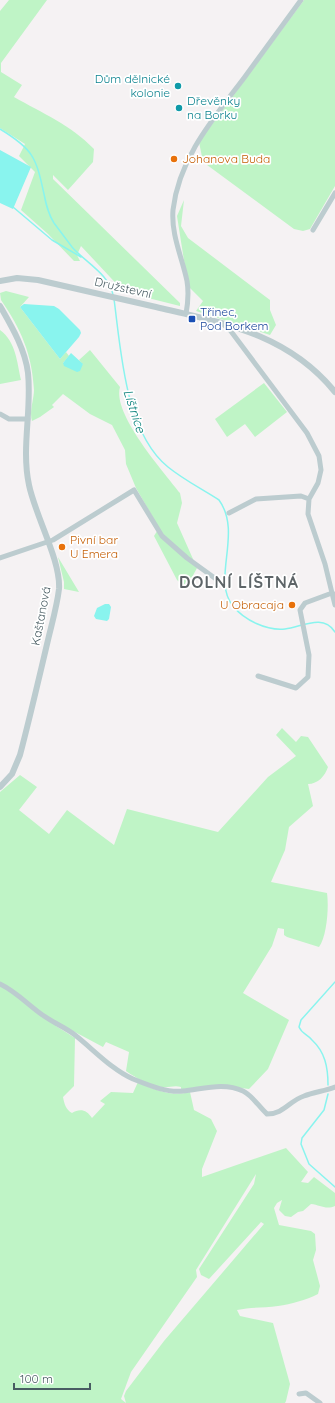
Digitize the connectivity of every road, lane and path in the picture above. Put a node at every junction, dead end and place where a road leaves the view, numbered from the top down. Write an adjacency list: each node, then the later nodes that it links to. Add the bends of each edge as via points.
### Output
1 (301, 0): 6 (street, via 189,155 173,210 173,230 187,281)
2 (335, 192): 3 (street)
3 (313, 230)
4 (0, 280): 6 (street, Družstevní, via 24,278)
5 (0, 306): 10 (street, Kaštanová, via 13,328 28,371)
6 (186, 314): 7 (street, Družstevní)
7 (221, 323): 8 (street, Družstevní, via 270,340 293,353 318,373); 11 (street, via 230,330 314,443 321,470 318,484)
8 (335, 392)
9 (0, 414): 10 (street, via 9,419)
10 (28, 419): 13 (street, Kaštanová, via 28,480)
11 (309, 499): 12 (street, via 301,496 256,499); 16 (street, via 308,514)
12 (230, 513)
13 (47, 541): 14 (street); 15 (street, via 53,540 134,490 162,536); 19 (street, Kaštanová, via 59,582 54,614 20,755 12,774)
14 (0, 558)
15 (216, 579)
16 (334, 594): 17 (street); 18 (street, via 305,603 300,610 308,655 308,677 296,688)
17 (335, 605)
18 (258, 676)
19 (0, 787)
20 (0, 984): 21 (street, via 74,1034 96,1054 131,1078 152,1086 182,1092 207,1087 232,1087 244,1091 267,1114 284,1110 304,1096)
21 (335, 1087)
22 (299, 1394): 23 (street, via 306,1393)
23 (320, 1403)

